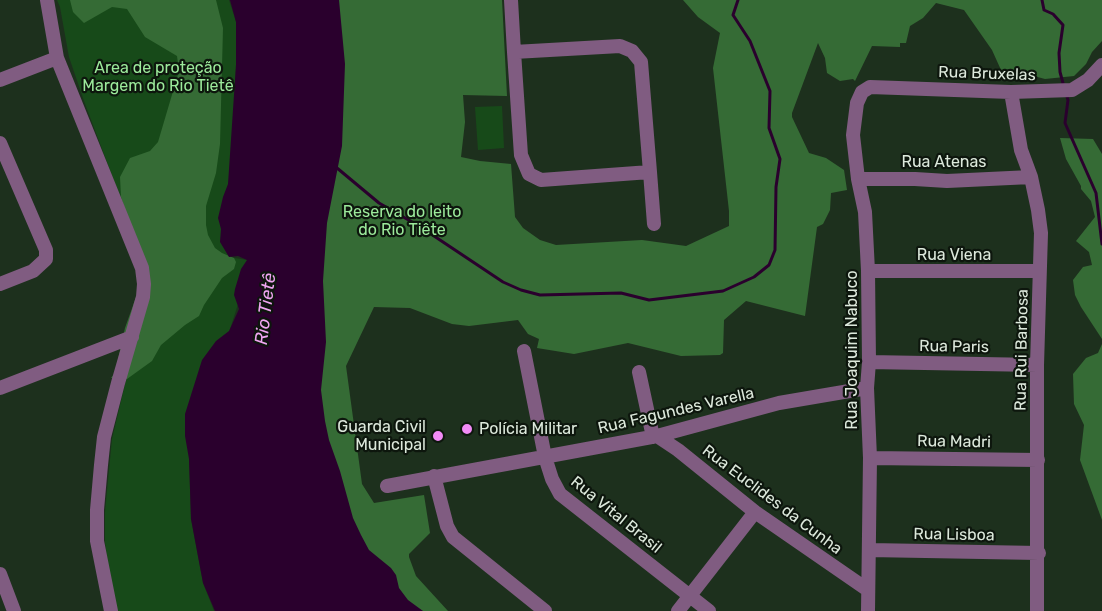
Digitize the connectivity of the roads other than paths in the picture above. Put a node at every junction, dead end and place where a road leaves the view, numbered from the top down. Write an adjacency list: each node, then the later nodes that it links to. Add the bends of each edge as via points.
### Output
1 (46, 0): 4 (street)
2 (512, 0): 3 (street)
3 (514, 52): 10 (street, via 620,46 632,51 640,62); 10 (street, via 521,155 529,174 541,180)
4 (57, 58): 6 (street); 18 (street, via 142,268 143,297)
5 (1102, 65): 8 (street, Rua Bruxelas, via 1072,90)
6 (0, 80)
7 (862, 92): 8 (street, Rua Bruxelas, via 882,87); 13 (street, Rua Joaquim Nabuco, via 853,135)
8 (1011, 92): 12 (street, Rua Rui Barbosa, via 1021,150)
9 (0, 143): 11 (street)
10 (650, 172): 14 (street)
11 (6, 176): 17 (street, via 46,250 46,259 33,271)
12 (1031, 177): 13 (street, Rua Atenas, via 948,181); 16 (street, Rua Rui Barbosa, via 1041,233)
13 (858, 179): 15 (street, Rua Joaquim Nabuco, via 865,213)
14 (654, 224)
15 (868, 271): 16 (street, Rua Viena); 20 (street, Rua Joaquim Nabuco)
16 (1039, 271): 21 (street, Rua Rui Barbosa)
17 (0, 284)
18 (132, 337): 23 (street); 38 (street, via 105,437 97,510 97,540)
19 (524, 351): 26 (street, Rua Vital Brasil)
20 (869, 362): 21 (street, Rua Paris); 24 (street, Rua Joaquim Nabuco)
21 (1037, 365): 28 (street, Rua Rui Barbosa)
22 (639, 372): 25 (street)
23 (0, 388)
24 (867, 388): 25 (street, Rua Fagundes Varella, via 779,403); 27 (street, Rua Joaquim Nabuco)
25 (655, 436): 26 (street, Rua Fagundes Varella); 31 (street, Rua Euclides da Cunha)
26 (546, 456): 29 (street, Rua Fagundes Varella); 36 (street, Rua Vital Brasil, via 560,494)
27 (870, 458): 28 (street, Rua Madri); 32 (street, Rua Joaquim Nabuco)
28 (1038, 460): 33 (street, Rua Rui Barbosa)
29 (434, 476): 30 (street, Rua Fagundes Varella); 39 (street, via 453,537)
30 (387, 486)
31 (754, 512): 35 (street, Rua Euclides da Cunha); 36 (street)
32 (868, 550): 33 (street, Rua Lisboa); 35 (street, Rua Joaquim Nabuco)
33 (1039, 553): 43 (street, Rua Rui Barbosa)
34 (0, 574): 37 (street)
35 (868, 590): 42 (street, Rua Joaquim Nabuco)
36 (689, 596): 40 (street); 41 (street, Rua Vital Brasil)
37 (14, 611)
38 (111, 611)
39 (545, 611)
40 (678, 611)
41 (709, 611)
42 (868, 611)
43 (1037, 611)

